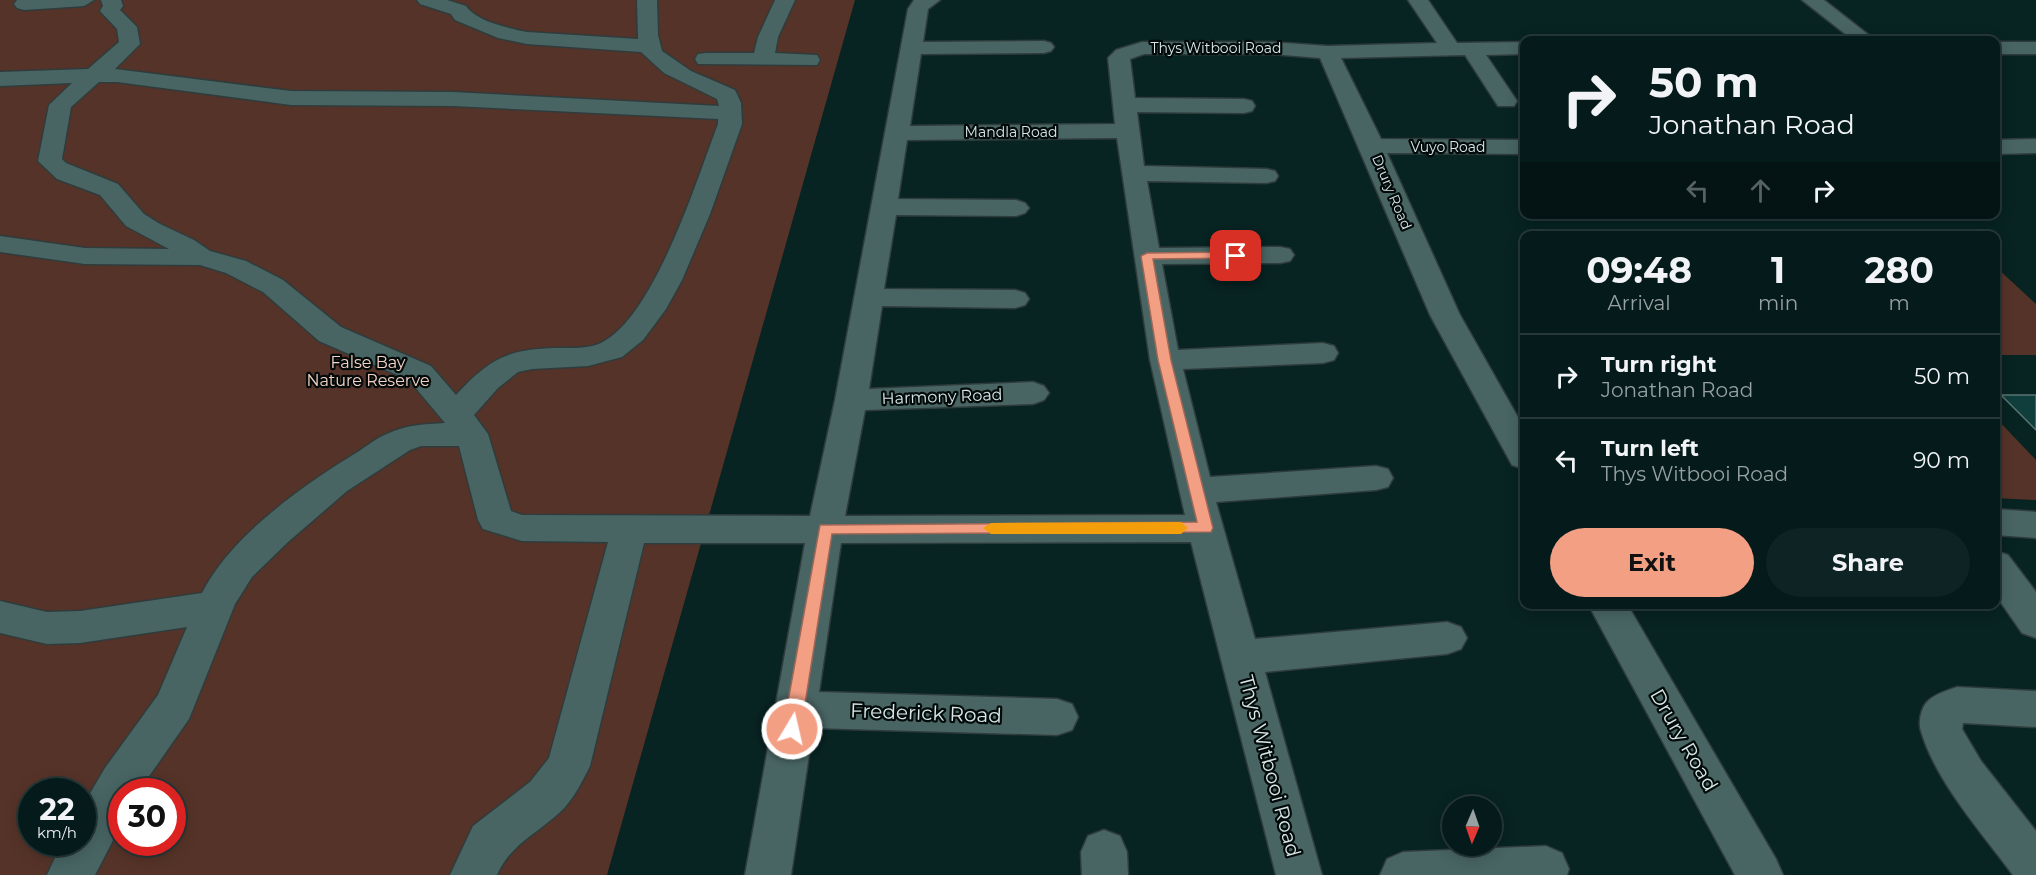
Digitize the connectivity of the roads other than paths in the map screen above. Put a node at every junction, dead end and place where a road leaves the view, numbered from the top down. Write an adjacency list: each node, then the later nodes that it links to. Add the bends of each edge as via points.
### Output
1 (84, 0): 9 (street)
2 (111, 0): 22 (street, via 110,11 127,27 130,44)
3 (427, 0): 11 (street, via 459,10 462,16 505,34)
4 (647, 0): 11 (street)
5 (785, 0): 19 (street, via 768,37)
6 (930, 0): 13 (street, via 918,9)
7 (1418, 0): 14 (street)
8 (1812, 0): 10 (street)
9 (24, 4)
10 (1860, 36)
11 (649, 46): 26 (street, via 657,58 686,78 727,95)
12 (1044, 47): 13 (street)
13 (912, 48): 28 (street)
14 (1460, 48): 15 (street); 17 (street); 24 (street)
15 (1520, 48)
16 (2015, 48): 21 (street)
17 (1328, 52): 27 (street, Thys Witbooi Road, via 1271,48 1131,50 1123,54 1118,64); 29 (street, Drury Road)
18 (706, 58): 19 (street)
19 (763, 59): 20 (street)
20 (809, 60)
21 (2036, 62)
22 (93, 76): 23 (street); 26 (street, via 141,78 291,98 453,99); 40 (street, via 60,105 50,161 73,178 115,193 135,220 188,245)
23 (0, 79)
24 (1506, 100)
25 (1244, 106): 27 (street)
26 (730, 113): 47 (street, via 730,124 683,254 640,325 610,350 597,354 520,360 505,366)
27 (1126, 118): 28 (street, Mandla Road); 33 (street, Thys Witbooi Road)
28 (895, 133): 35 (street)
29 (1372, 146): 31 (street, Vuyo Road); 48 (street, Drury Road, via 1445,315)
30 (2014, 146): 32 (street)
31 (1520, 147)
32 (2036, 165)
33 (1133, 173): 34 (street); 39 (street, Thys Witbooi Road)
34 (1266, 176)
35 (883, 207): 36 (street); 41 (street)
36 (1016, 208)
37 (0, 244): 40 (street, via 85,256)
38 (1280, 255): 39 (street)
39 (1147, 256): 44 (street, Thys Witbooi Road)
40 (202, 257): 47 (street, via 253,275 273,286 330,334 420,373)
41 (868, 297): 42 (street); 46 (street)
42 (1015, 299)
43 (1323, 353): 44 (street)
44 (1165, 360): 50 (street, Thys Witbooi Road)
45 (1033, 393): 46 (street, Harmony Road)
46 (851, 400): 55 (street)
47 (463, 425): 53 (street, via 496,520 522,528); 57 (street, via 398,442 335,482 239,567)
48 (1520, 451)
49 (1376, 478): 50 (street)
50 (1196, 491): 54 (street, Thys Witbooi Road)
51 (2000, 522): 52 (street)
52 (2036, 525)
53 (630, 528): 55 (street); 69 (street, via 568,766 546,797 489,841)
54 (1206, 528): 55 (street); 62 (street, Thys Witbooi Road)
55 (825, 529): 63 (street)
56 (2000, 572): 60 (street)
57 (215, 607): 59 (street, via 80,627 46,628); 68 (street, via 174,706 120,782)
58 (1610, 609): 73 (street, Drury Road)
59 (0, 617)
60 (2036, 622)
61 (1447, 638): 62 (street, Thys Witbooi Road)
62 (1242, 657): 71 (street, Thys Witbooi Road)
63 (795, 709): 65 (street, Frederick Road); 70 (street)
64 (2036, 709): 66 (street, via 1957,705 1942,714 1941,729 1966,775)
65 (1057, 717)
66 (2036, 868)
67 (1546, 869): 72 (street)
68 (70, 875)
69 (473, 875)
70 (768, 875)
71 (1299, 875)
72 (1403, 875)
73 (1760, 875)

